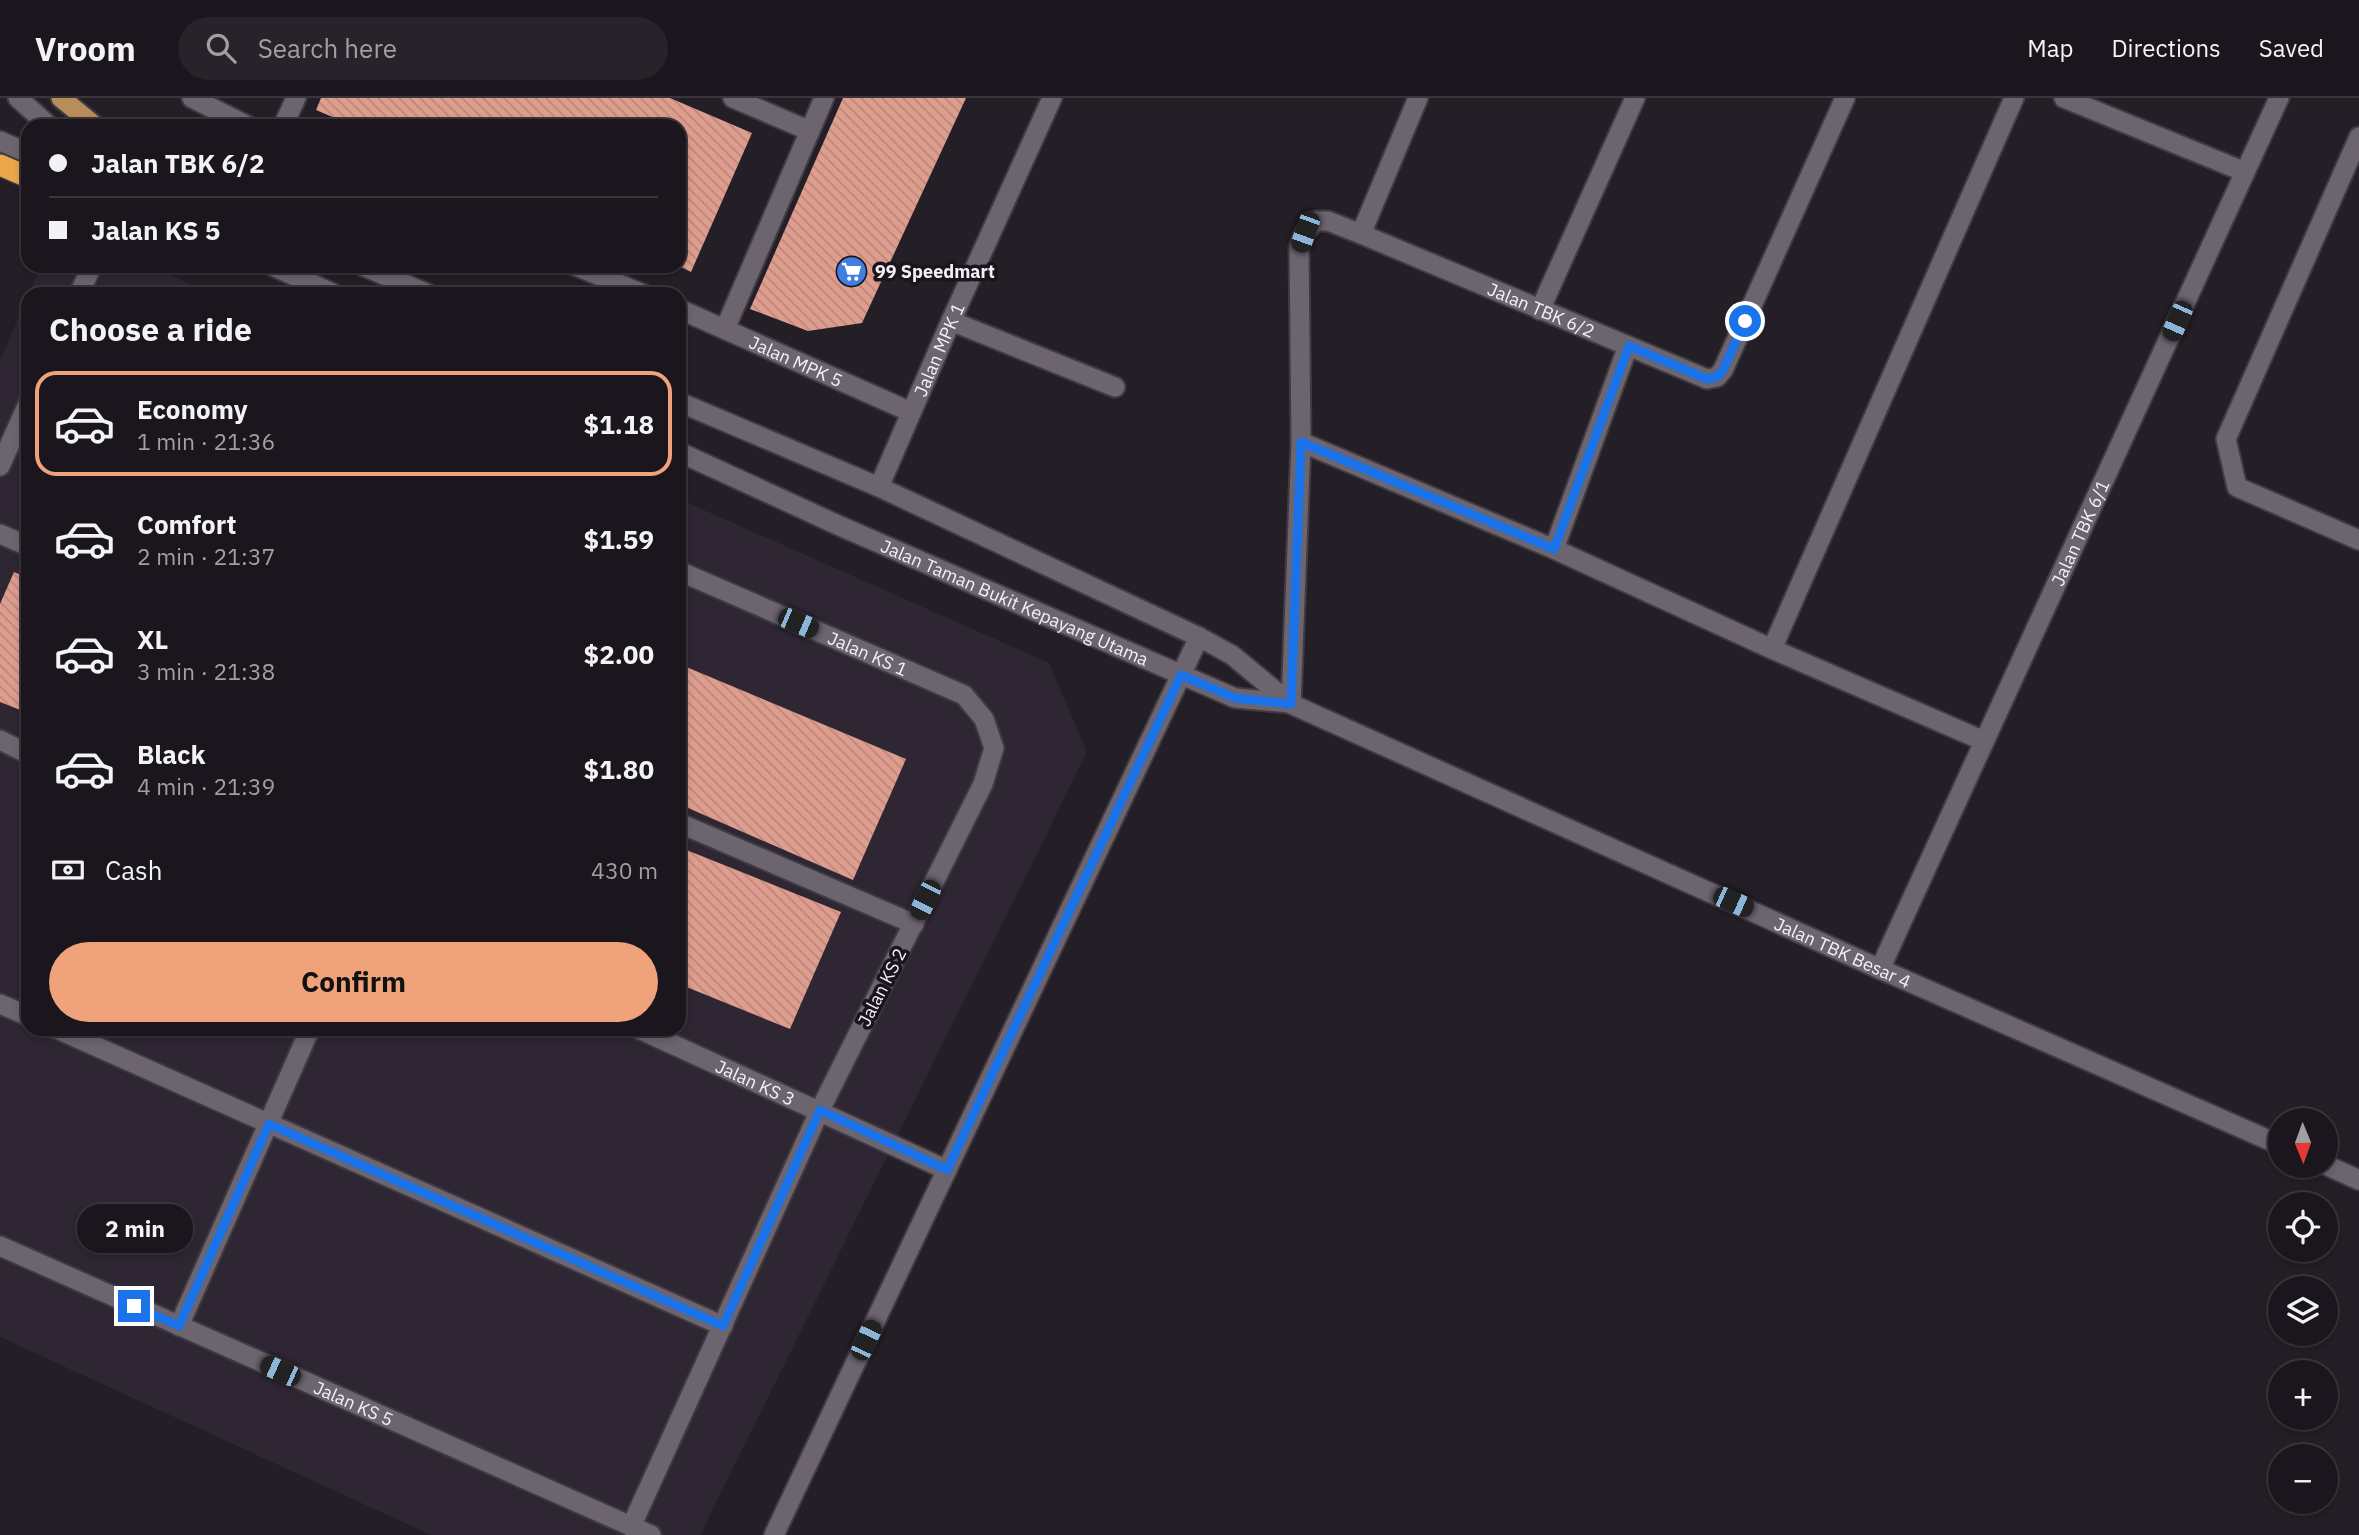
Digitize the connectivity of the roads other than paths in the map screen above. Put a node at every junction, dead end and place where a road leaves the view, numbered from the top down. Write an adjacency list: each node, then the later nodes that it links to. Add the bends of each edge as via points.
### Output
1 (18, 98): 14 (street)
2 (61, 98): 15 (main road)
3 (192, 98): 16 (street)
4 (296, 98): 17 (street)
5 (733, 98): 18 (street)
6 (824, 98): 18 (street)
7 (1052, 98): 34 (street, Jalan MPK 1)
8 (1418, 98): 25 (street)
9 (1635, 98): 32 (street)
10 (1845, 98): 36 (street, Jalan TBK 6/2, via 1717,377 1707,379)
11 (2014, 98): 51 (street)
12 (2064, 98): 23 (street)
13 (2278, 98): 23 (street, Jalan TBK 6/1)
14 (41, 119)
15 (86, 119)
16 (234, 119)
17 (286, 119)
18 (810, 131): 35 (street)
19 (2359, 137): 46 (street, via 2226,439 2237,487)
20 (0, 141): 21 (street)
21 (21, 150)
22 (0, 165): 24 (highway)
23 (2245, 172): 55 (street, Jalan TBK 6/1)
24 (21, 174)
25 (1361, 234): 32 (street, Jalan TBK 6/2); 41 (street, Jalan TBK 6/2, via 1316,221 1299,247)
26 (288, 273): 29 (street)
27 (379, 273): 30 (street)
28 (592, 273): 31 (street)
29 (318, 287)
30 (412, 287)
31 (626, 287)
32 (1540, 310): 36 (street, Jalan TBK 6/2)
33 (686, 312): 35 (street, Jalan MPK 5)
34 (951, 321): 37 (street); 39 (street, Jalan MPK 1)
35 (725, 329): 39 (street, Jalan MPK 5)
36 (1629, 346): 48 (street)
37 (1115, 387)
38 (686, 405): 44 (street)
39 (911, 412): 44 (street, Jalan MPK 1)
40 (21, 420): 43 (street)
41 (1301, 442): 48 (street); 53 (street)
42 (686, 455): 52 (street, Jalan Taman Bukit Kepayang Utama)
43 (0, 466)
44 (879, 487): 50 (street)
45 (0, 534): 47 (street)
46 (2359, 540)
47 (21, 543)
48 (1554, 549): 51 (street)
49 (686, 574): 56 (street, Jalan KS 1, via 964,695 984,719)
50 (1199, 637): 52 (street); 53 (street, via 1232,655)
51 (1772, 649): 55 (street)
52 (1181, 675): 53 (street, Jalan Taman Bukit Kepayang Utama, via 1235,698); 69 (street)
53 (1291, 704): 60 (street, Jalan TBK Besar 4)
54 (0, 740): 57 (street)
55 (1984, 741): 60 (street, Jalan TBK 6/1)
56 (994, 748): 59 (street, Jalan KS 2, via 983,784)
57 (21, 750)
58 (686, 826): 59 (street)
59 (914, 924): 66 (street, Jalan KS 2)
60 (1880, 969): 68 (street, Jalan TBK Besar 4)
61 (0, 1004): 62 (street)
62 (21, 1013)
63 (73, 1036): 67 (street)
64 (307, 1036): 67 (street)
65 (655, 1036): 66 (street, Jalan KS 3)
66 (820, 1110): 69 (street, Jalan KS 3); 74 (street, Jalan KS 2)
67 (269, 1124): 73 (street); 74 (street)
68 (2268, 1140)
69 (947, 1170): 77 (street)
70 (2338, 1170): 71 (street)
71 (2359, 1180)
72 (0, 1245): 73 (street, Jalan KS 5)
73 (179, 1326): 75 (street, Jalan KS 5)
74 (723, 1326): 75 (street, Jalan KS 2)
75 (631, 1527): 76 (street, Jalan KS 5)
76 (651, 1535)
77 (774, 1535)

